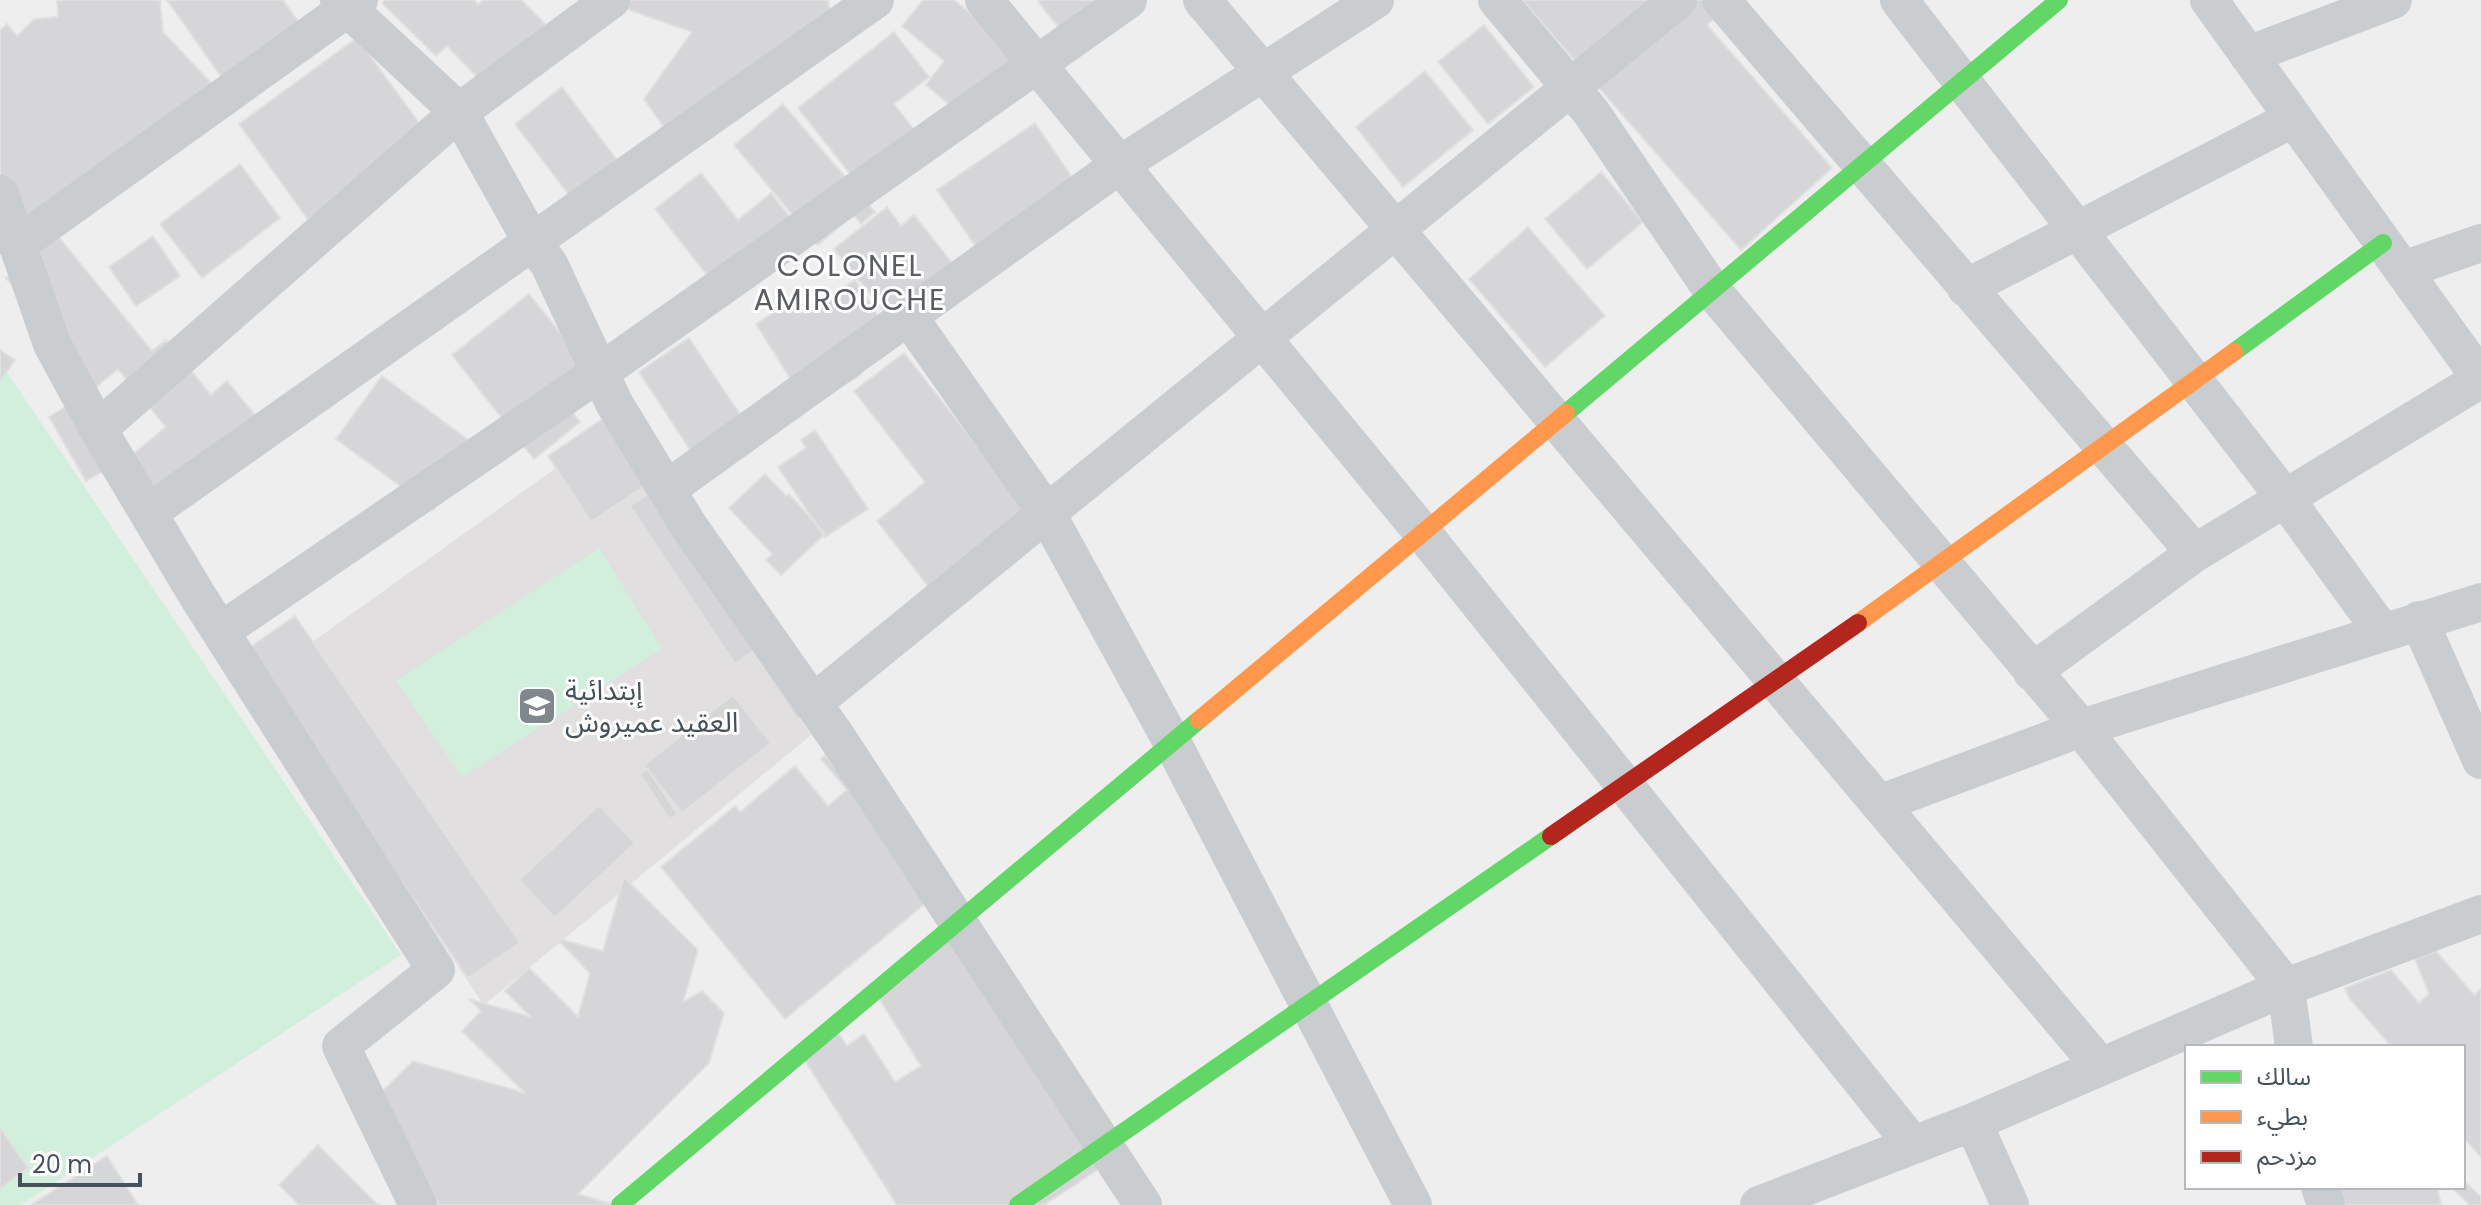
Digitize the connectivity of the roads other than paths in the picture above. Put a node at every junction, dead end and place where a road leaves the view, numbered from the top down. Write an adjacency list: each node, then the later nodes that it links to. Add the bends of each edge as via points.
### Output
1 (611, 0): 20 (street)
2 (875, 0): 27 (street)
3 (984, 0): 16 (street)
4 (1128, 0): 16 (street)
5 (1202, 0): 17 (street)
6 (1375, 0): 17 (street)
7 (1497, 0): 19 (street)
8 (1678, 0): 19 (street)
9 (1721, 0): 22 (street)
10 (1899, 0): 18 (street)
11 (2059, 0): 18 (street)
12 (2209, 0): 15 (street)
13 (2393, 0): 15 (street)
14 (349, 3): 20 (street); 29 (street)
15 (2248, 55): 21 (street)
16 (1037, 64): 23 (street); 35 (street)
17 (1263, 72): 23 (street); 25 (street)
18 (1963, 80): 22 (street); 26 (street)
19 (1569, 87): 25 (street); 32 (street)
20 (459, 112): 27 (street); 39 (street)
21 (2294, 118): 26 (street); 30 (street)
22 (1861, 165): 31 (street); 32 (street)
23 (1118, 166): 33 (street); 34 (street)
24 (0, 194): 29 (street)
25 (1394, 229): 34 (street); 38 (street)
26 (2079, 230): 31 (street); 37 (street)
27 (532, 242): 35 (street, via 549,264); 44 (street)
28 (2481, 243): 30 (street)
29 (17, 245): 39 (street, via 52,344)
30 (2393, 256): 36 (street); 37 (street)
31 (1966, 288): 40 (street)
32 (1712, 290): 38 (street); 47 (street)
33 (908, 316): 41 (street); 43 (street)
34 (1261, 338): 43 (street); 45 (street)
35 (599, 373): 41 (street); 50 (street)
36 (2481, 379): 42 (street)
37 (2194, 380): 40 (street); 42 (street)
38 (1556, 420): 45 (street); 53 (street)
39 (98, 429): 44 (street)
40 (2104, 447): 46 (street); 47 (street)
41 (667, 489): 54 (street)
42 (2285, 498): 46 (street); 51 (street)
43 (1046, 512): 54 (street); 56 (street)
44 (148, 513): 50 (street)
45 (1422, 532): 56 (street); 58 (street)
46 (2195, 553): 52 (street)
47 (1942, 565): 52 (street); 53 (street)
48 (2481, 602): 49 (street)
49 (2419, 620): 51 (street); 57 (street)
50 (221, 631): 69 (street, via 436,970 341,1046)
51 (2383, 633): 55 (street)
52 (2032, 672): 55 (street)
53 (1775, 680): 58 (street); 59 (street)
54 (813, 703): 61 (street)
55 (2081, 728): 59 (street); 62 (street)
56 (1172, 742): 61 (street); 63 (street)
57 (2481, 760)
58 (1624, 785): 63 (street); 68 (street)
59 (1879, 804): 65 (street)
60 (2481, 914): 62 (street)
61 (959, 921): 67 (street); 70 (street)
62 (2286, 987): 64 (street); 65 (street)
63 (1309, 1003): 67 (street); 73 (street)
64 (2294, 1045)
65 (2101, 1067): 66 (street)
66 (1973, 1122): 68 (street); 75 (street)
67 (1105, 1145): 71 (street); 72 (street)
68 (1913, 1145): 74 (street)
69 (418, 1205)
70 (620, 1205)
71 (1018, 1205)
72 (1143, 1205)
73 (1413, 1205)
74 (1759, 1205)
75 (2010, 1205)

